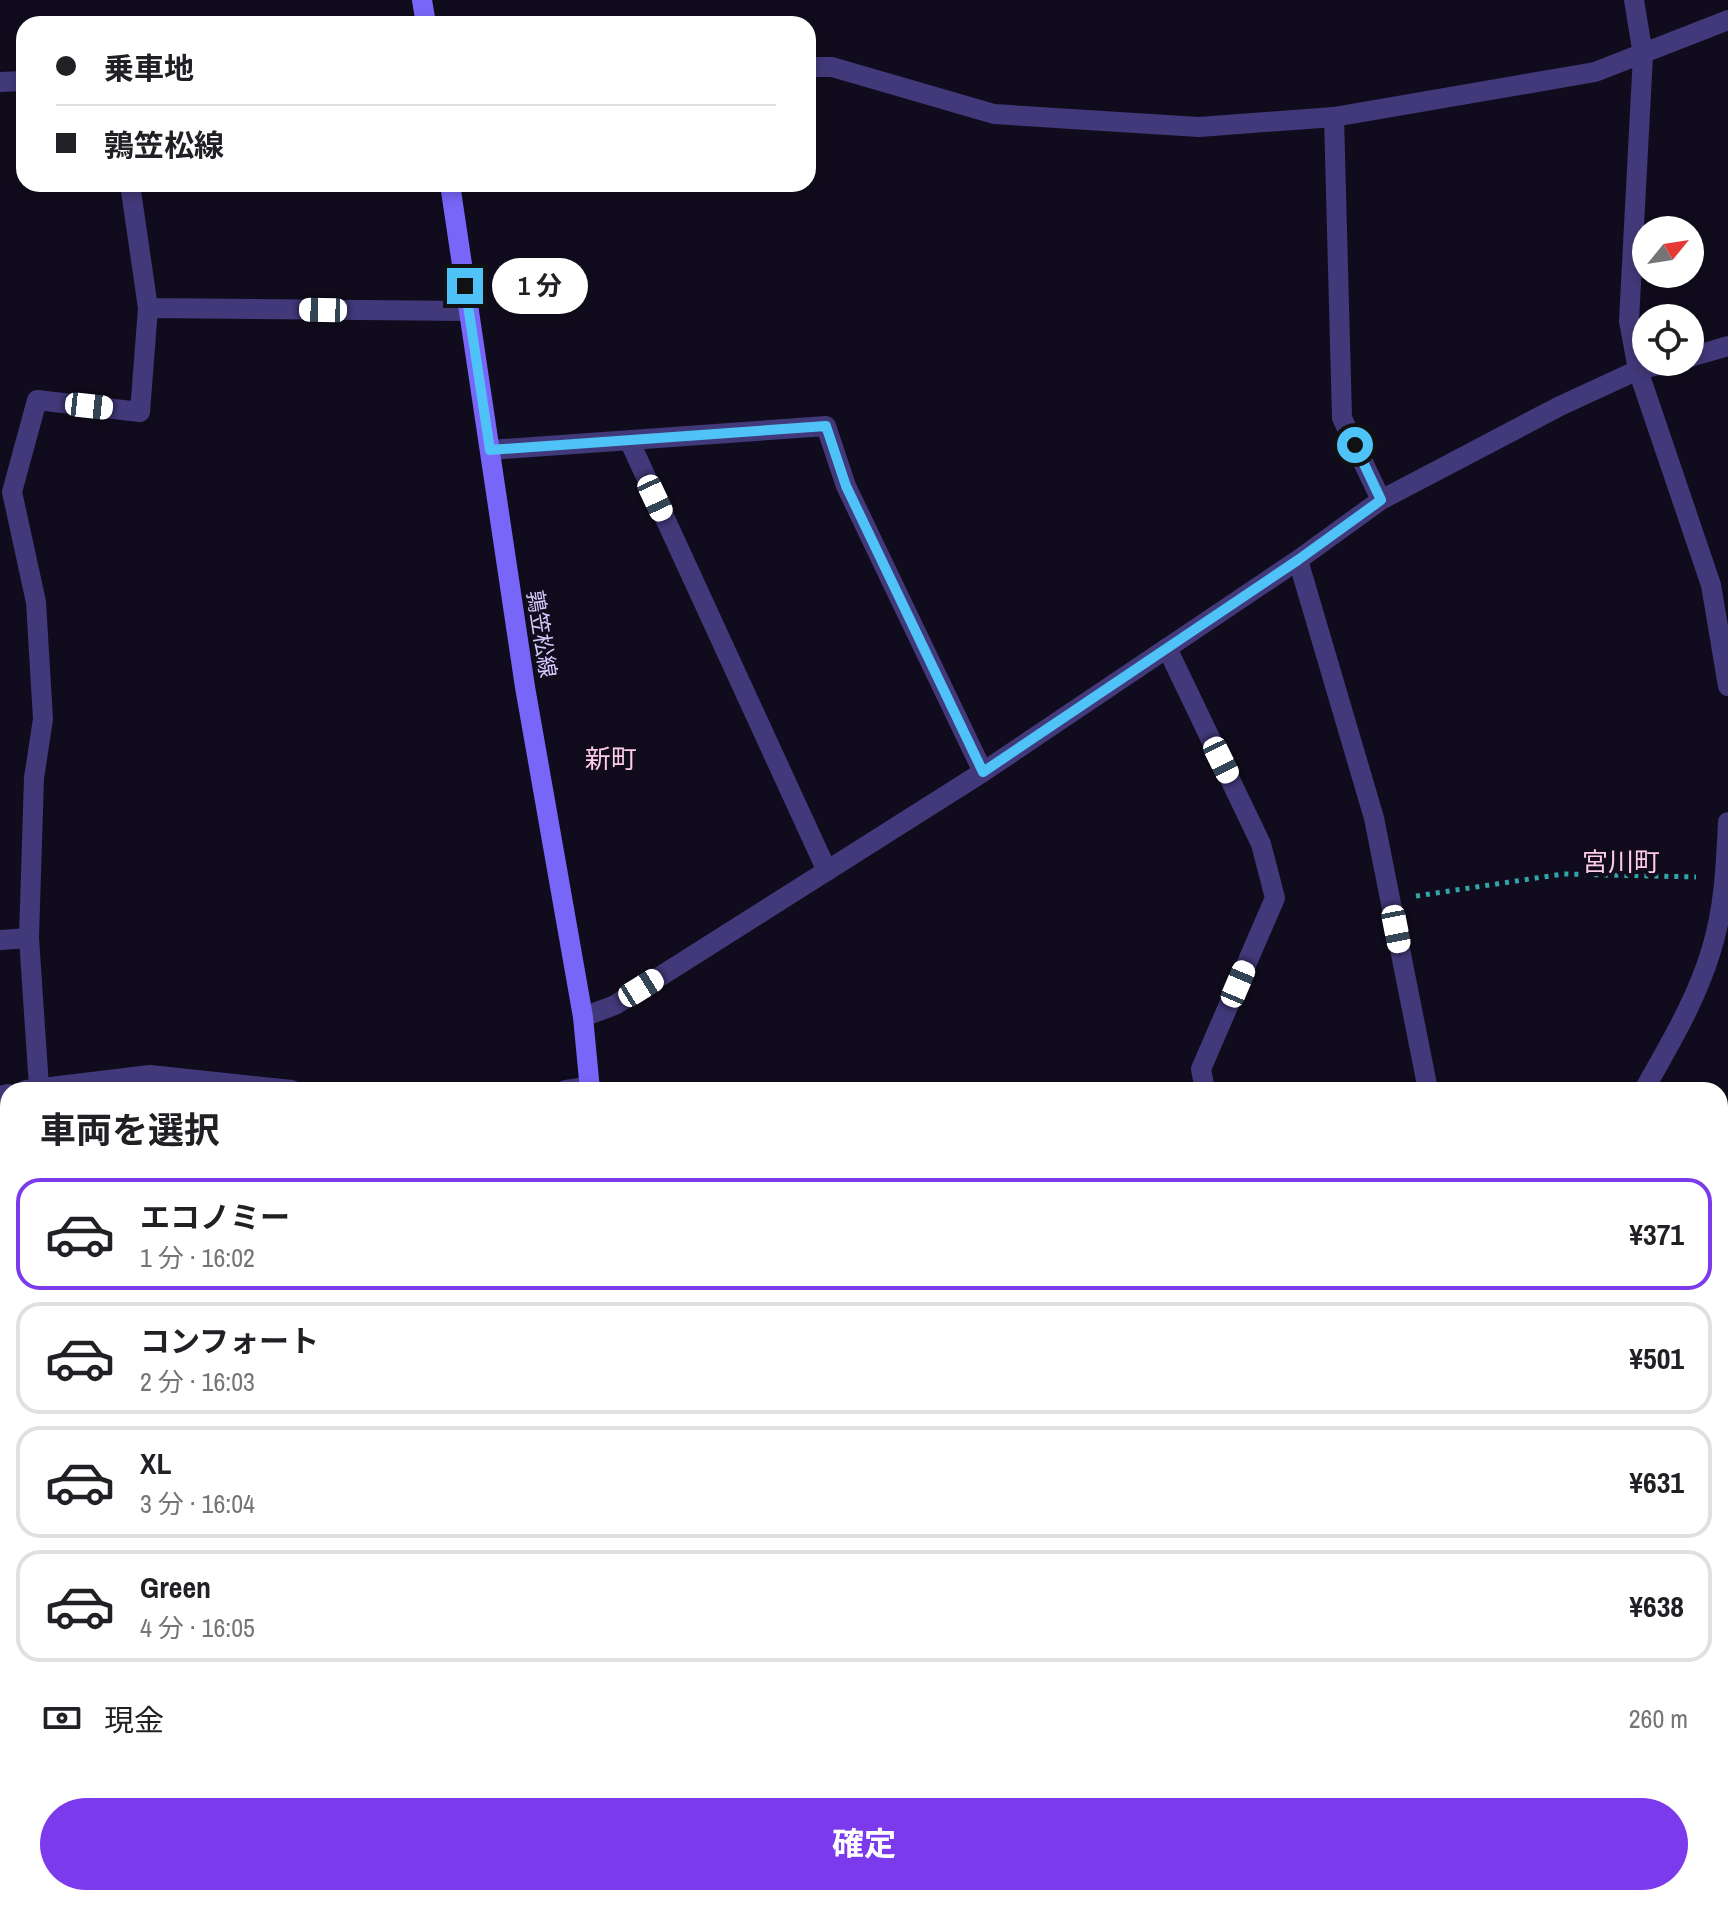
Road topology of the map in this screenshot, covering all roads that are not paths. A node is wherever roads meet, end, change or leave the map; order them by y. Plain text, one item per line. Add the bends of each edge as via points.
1 (1634, 0) edge
2 (1728, 20) edge
3 (1643, 55) junction
4 (816, 67) edge
5 (1334, 117) junction
6 (131, 192) edge
7 (451, 192) edge
8 (148, 308) junction
9 (469, 311) junction
10 (1632, 337) edge
11 (1728, 346) edge
12 (1704, 353) edge
13 (1632, 373) edge
14 (1640, 376) edge
15 (629, 440) junction
16 (490, 450) junction
17 (1381, 500) junction
18 (1298, 560) junction
19 (1167, 648) junction
20 (1728, 686) edge
21 (983, 772) junction
22 (1728, 822) edge
23 (827, 871) junction
24 (1727, 878) edge
25 (29, 938) junction
26 (0, 940) edge
27 (583, 1017) junction
28 (32, 1082) edge
29 (86, 1082) edge
30 (216, 1082) edge
31 (589, 1082) edge
32 (1203, 1082) edge
33 (1426, 1082) edge
34 (1648, 1082) edge

1 - 3 street
2 - 3 street
3 - 5 street via 1595,72
3 - 10 street
4 - 5 street via 832,67 994,114 1199,127
5 - 17 street via 1342,418
6 - 8 street
7 - 9 main road, 鶉笠松線
8 - 9 street
8 - 25 street via 140,412 37,400 12,492 36,602 43,719 34,778
9 - 16 main road, 鶉笠松線
11 - 12 street
13 - 17 street
14 - 20 street via 1711,585
15 - 16 street
15 - 21 street via 826,426 846,486
15 - 23 street
16 - 27 main road, 鶉笠松線
17 - 18 street
18 - 19 street
18 - 33 street via 1374,818
19 - 21 street
19 - 32 street via 1261,844 1275,898 1201,1069
21 - 23 street
22 - 24 street
23 - 27 street via 615,1005
24 - 34 street via 1712,950 1688,1010
25 - 26 street
25 - 28 street
27 - 31 main road, 鶉笠松線
29 - 30 street via 150,1075

